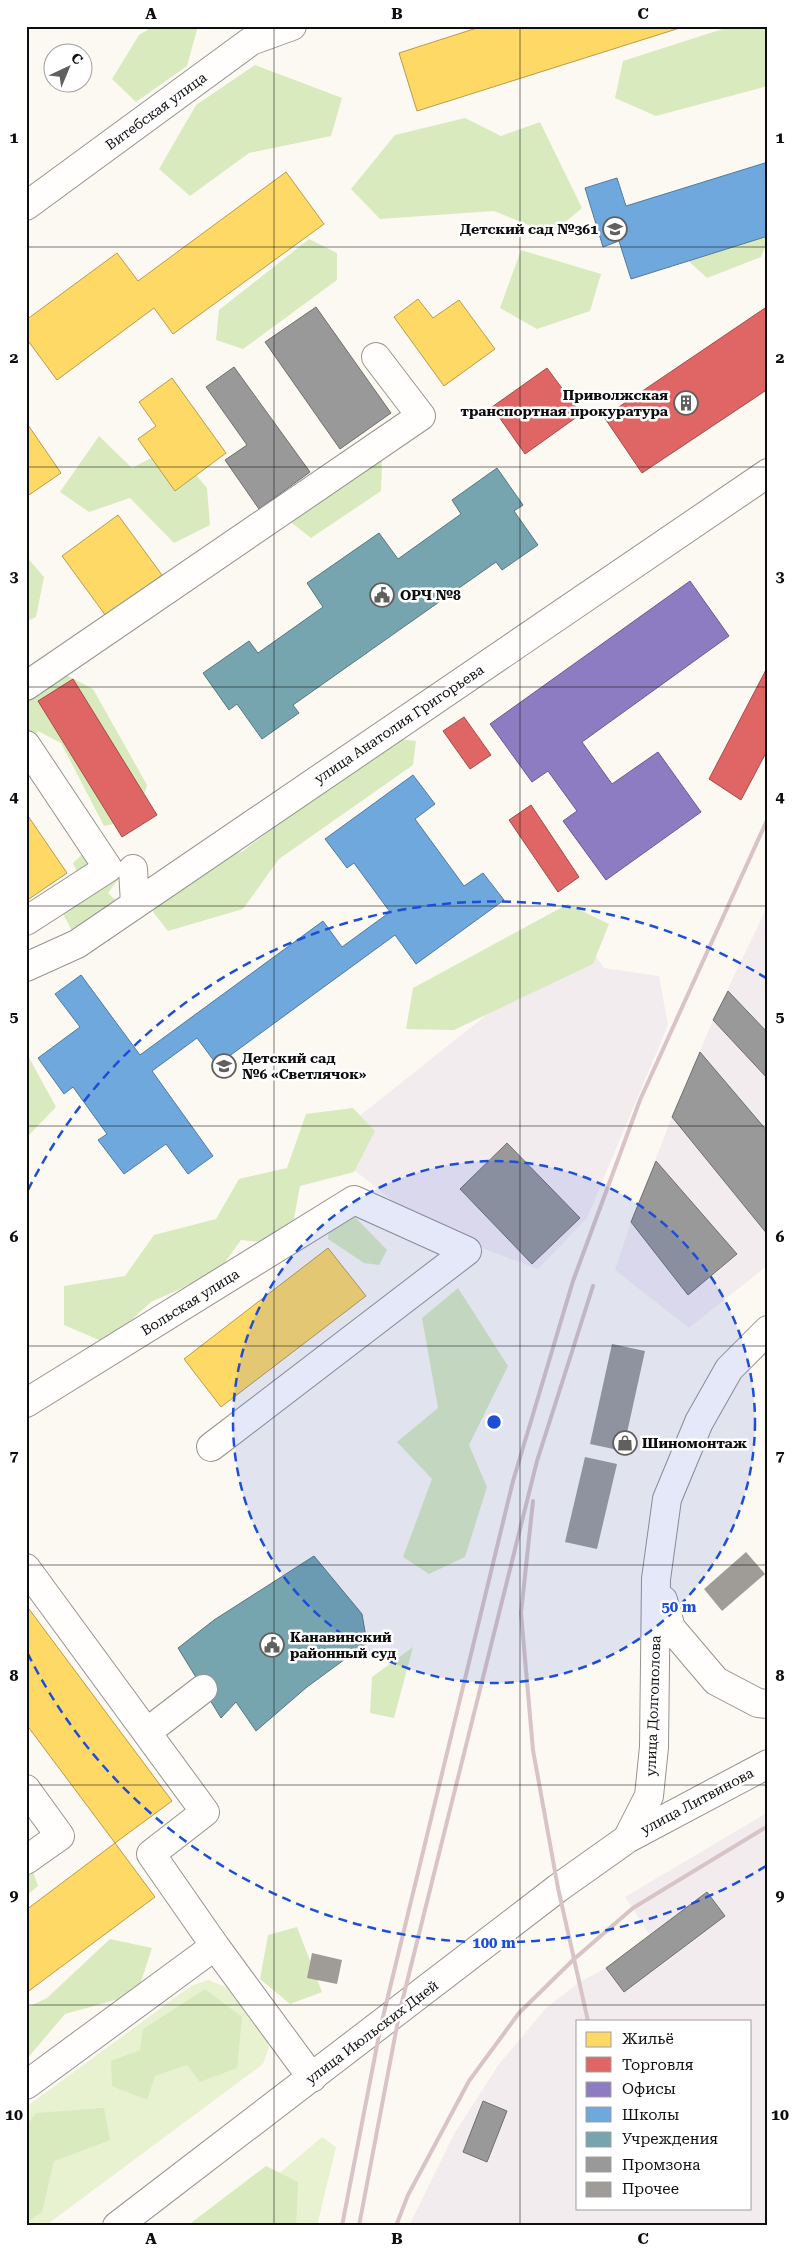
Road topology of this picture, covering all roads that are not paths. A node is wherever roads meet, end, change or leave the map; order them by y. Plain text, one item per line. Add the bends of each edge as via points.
1 (292, 26) edge
2 (26, 206) edge
3 (376, 357) dead end
4 (768, 473) edge
5 (26, 686) edge
6 (26, 745) edge
7 (134, 870) dead end
8 (135, 904) junction
9 (26, 921) edge
10 (26, 967) edge
11 (768, 1330) edge
12 (26, 1402) edge
13 (211, 1447) dead end
14 (26, 1568) edge
15 (656, 1579) junction
16 (203, 1689) dead end
17 (768, 1704) edge
18 (147, 1732) junction
19 (768, 1764) edge
20 (26, 1789) edge
21 (626, 1839) junction
22 (26, 1860) edge
23 (215, 1946) junction
24 (312, 2078) junction
25 (26, 2085) edge
26 (117, 2226) edge

1 - 2 street, Витебская улица via 252,41
3 - 5 street via 421,416
4 - 8 street, улица Анатолия Григорьева
6 - 9 street via 108,868
7 - 8 street
8 - 10 street, улица Анатолия Григорьева via 78,944
11 - 15 street, улица Долгополова via 729,1369 699,1422 667,1499
12 - 13 street, Вольская улица via 354,1200 467,1251
14 - 18 street
15 - 17 street via 671,1628 716,1681 758,1703
15 - 21 street, улица Долгополова via 654,1748 649,1796
16 - 18 street
18 - 23 street via 205,1812 151,1854
19 - 21 street, улица Литвинова
20 - 22 street via 60,1836
21 - 24 street, улица Июльских Дней
23 - 24 street
23 - 25 street
24 - 26 street, улица Июльских Дней

